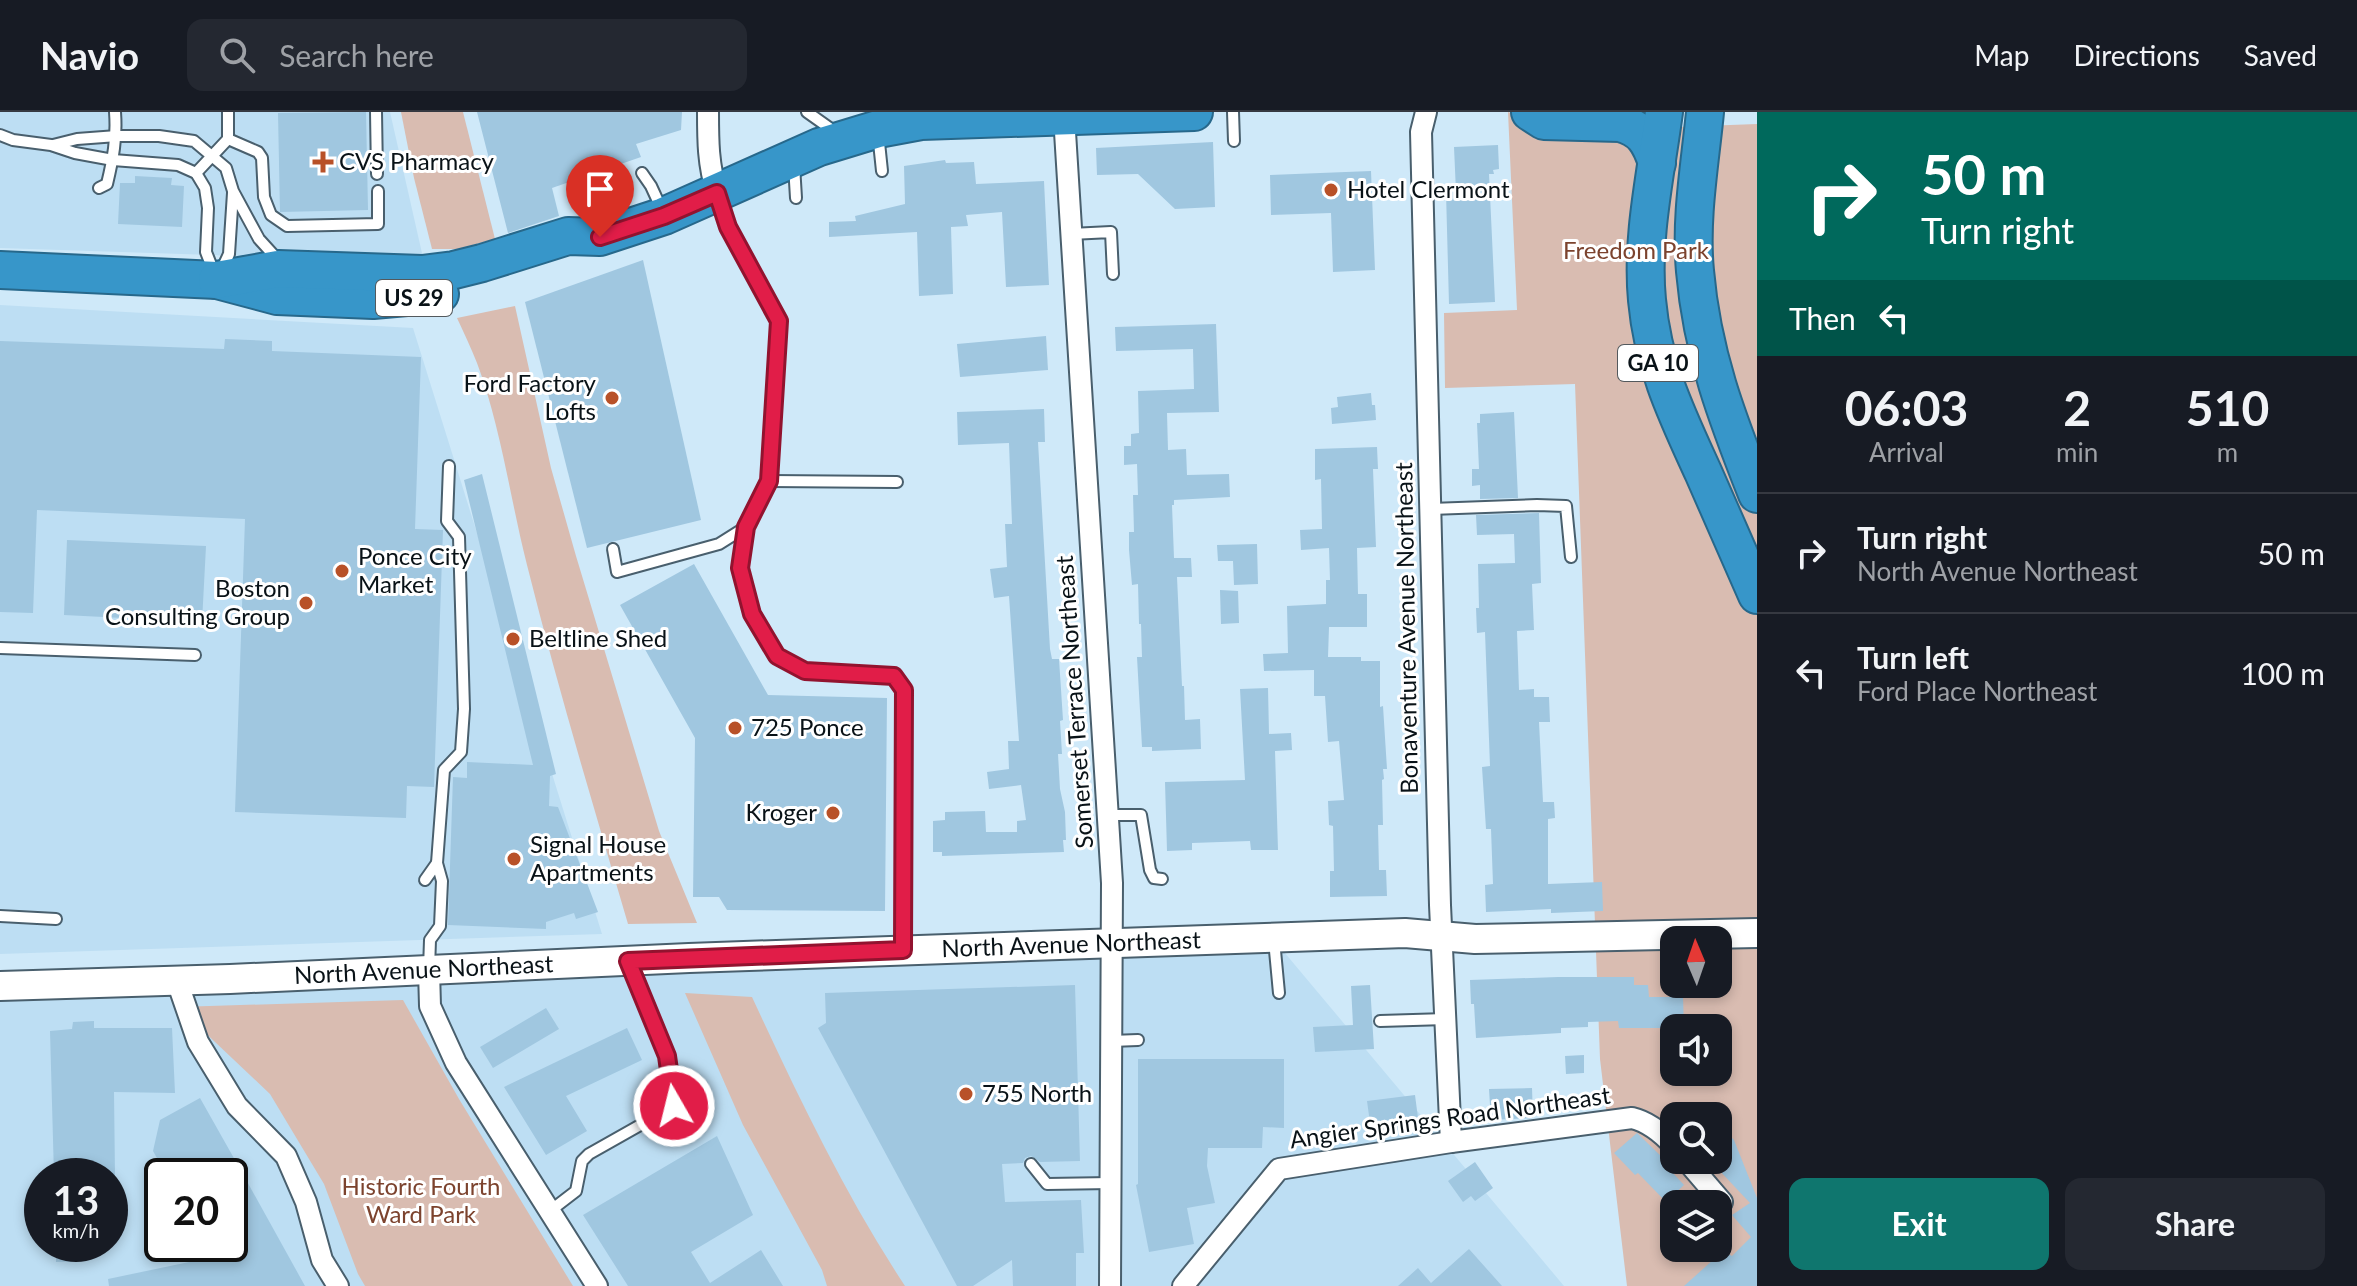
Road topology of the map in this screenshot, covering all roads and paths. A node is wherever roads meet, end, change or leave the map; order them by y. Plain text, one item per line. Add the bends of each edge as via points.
1 (115, 112) edge
2 (228, 112) edge
3 (376, 112) edge
4 (708, 112) edge
5 (807, 112) edge
6 (1187, 112) edge
7 (1194, 112) edge
8 (1233, 112) edge
9 (1426, 112) edge
10 (1530, 112) edge
11 (1664, 112) edge
12 (1705, 112) edge
13 (1112, 113) edge
14 (1044, 115) edge
15 (921, 116) edge
16 (969, 116) edge
17 (862, 134) junction
18 (0, 135) edge
19 (117, 136) junction
20 (228, 139) junction
21 (1234, 141) dead end
22 (51, 145) junction
23 (213, 155) junction
24 (793, 159) junction
25 (113, 160) junction
26 (1657, 163) junction
27 (882, 171) dead end
28 (196, 173) junction
29 (642, 173) dead end
30 (377, 174) dead end
31 (99, 188) dead end
32 (233, 191) junction
33 (378, 191) dead end
34 (717, 193) junction
35 (585, 194) dead end
36 (796, 198) dead end
37 (664, 216) junction
38 (1071, 234) junction
39 (600, 237) junction
40 (0, 270) edge
41 (293, 270) junction
42 (1113, 274) dead end
43 (217, 280) junction
44 (449, 466) dead end
45 (769, 481) junction
46 (897, 482) dead end
47 (1757, 494) edge
48 (1431, 509) junction
49 (746, 527) junction
50 (613, 549) dead end
51 (1571, 557) dead end
52 (1757, 595) edge
53 (0, 648) edge
54 (195, 655) dead end
55 (1108, 815) junction
56 (437, 863) junction
57 (1162, 879) dead end
58 (425, 880) dead end
59 (0, 916) edge
60 (56, 919) dead end
61 (1757, 933) edge
62 (1443, 937) junction
63 (1274, 938) junction
64 (1112, 943) junction
65 (903, 950) junction
66 (628, 961) junction
67 (429, 970) junction
68 (177, 981) junction
69 (0, 986) edge
70 (1279, 993) dead end
71 (1446, 1019) junction
72 (1380, 1021) dead end
73 (1138, 1040) dead end
74 (1111, 1041) junction
75 (1660, 1132) edge
76 (1451, 1142) junction
77 (1031, 1164) dead end
78 (1698, 1174) edge
79 (1111, 1183) junction
80 (1712, 1190) edge
81 (550, 1211) junction
82 (338, 1286) edge
83 (597, 1286) edge
84 (1110, 1286) edge
85 (1183, 1286) edge

1 - 19 lane
2 - 20 lane
3 - 30 lane
4 - 34 street via 708,153
5 - 17 lane
6 - 7 highway, US 29
6 - 13 highway, US 29
8 - 21 lane
9 - 48 street, Bonaventure Avenue Northeast via 1421,132
10 - 26 highway via 1544,121 1631,126 1651,144
11 - 26 highway, GA 10
12 - 47 highway, GA 10 via 1695,217 1698,298 1716,387
13 - 14 highway, US 29
14 - 16 highway, US 29
14 - 38 street, Somerset Terrace Northeast
15 - 16 highway, US 29
15 - 17 highway, US 29
17 - 24 highway, US 29
17 - 27 lane
18 - 22 lane
19 - 22 lane
19 - 23 lane via 194,141
19 - 25 lane
20 - 23 lane
20 - 33 lane via 258,152 271,215 287,226 378,224
22 - 25 lane
23 - 28 lane
23 - 32 lane via 226,168
24 - 34 highway, US 29
24 - 36 lane
25 - 28 lane via 178,165
25 - 31 lane via 107,184
26 - 52 highway, GA 10 via 1646,260 1653,345 1666,390
28 - 43 lane via 205,188 206,252
29 - 37 lane
32 - 41 lane via 259,239
32 - 43 lane via 229,254
34 - 37 highway, US 29
34 - 45 lane via 728,227 779,321
35 - 39 lane
37 - 39 highway, US 29
38 - 42 lane via 1111,232
38 - 55 street, Somerset Terrace Northeast
39 - 41 highway, US 29 via 568,236 482,263 422,274
39 - 43 highway, US 29 via 576,259 420,297 277,296
40 - 43 highway, US 29
41 - 43 highway, US 29
44 - 56 lane via 447,521 459,537 464,709 461,752 444,770
45 - 46 lane
45 - 49 lane
48 - 51 lane via 1566,506
48 - 62 street, Bonaventure Avenue Northeast
49 - 50 lane via 719,544 617,572
49 - 65 lane via 740,568 752,614 777,656 805,671 894,676 904,690
53 - 54 lane
55 - 57 lane via 1141,815 1150,870
55 - 64 street, Somerset Terrace Northeast
56 - 58 lane
56 - 67 lane via 442,881 440,926 430,940
59 - 60 lane
61 - 62 main road, North Avenue Northeast
62 - 63 main road, North Avenue Northeast via 1405,933
62 - 71 street, Bonaventure Avenue Northeast
63 - 64 main road, North Avenue Northeast
63 - 70 lane
64 - 65 main road, North Avenue Northeast
64 - 74 street, Somerset Terrace Northeast
65 - 66 main road, North Avenue Northeast
66 - 67 main road, North Avenue Northeast
66 - 81 lane via 667,1056 674,1106 589,1154 582,1161 576,1191
67 - 68 main road, North Avenue Northeast
67 - 81 street via 430,1006 456,1063
68 - 69 main road, North Avenue Northeast
68 - 82 street via 198,1042 237,1106 286,1156 322,1260
71 - 72 lane
71 - 76 street, Bonaventure Avenue Northeast
73 - 74 lane
74 - 79 street, Somerset Terrace Northeast
75 - 76 street, Angier Springs Road Northeast via 1632,1118
76 - 85 street, Angier Springs Road Northeast via 1279,1169
77 - 79 lane via 1047,1184
78 - 80 street
79 - 84 street, Somerset Terrace Northeast
81 - 83 street

